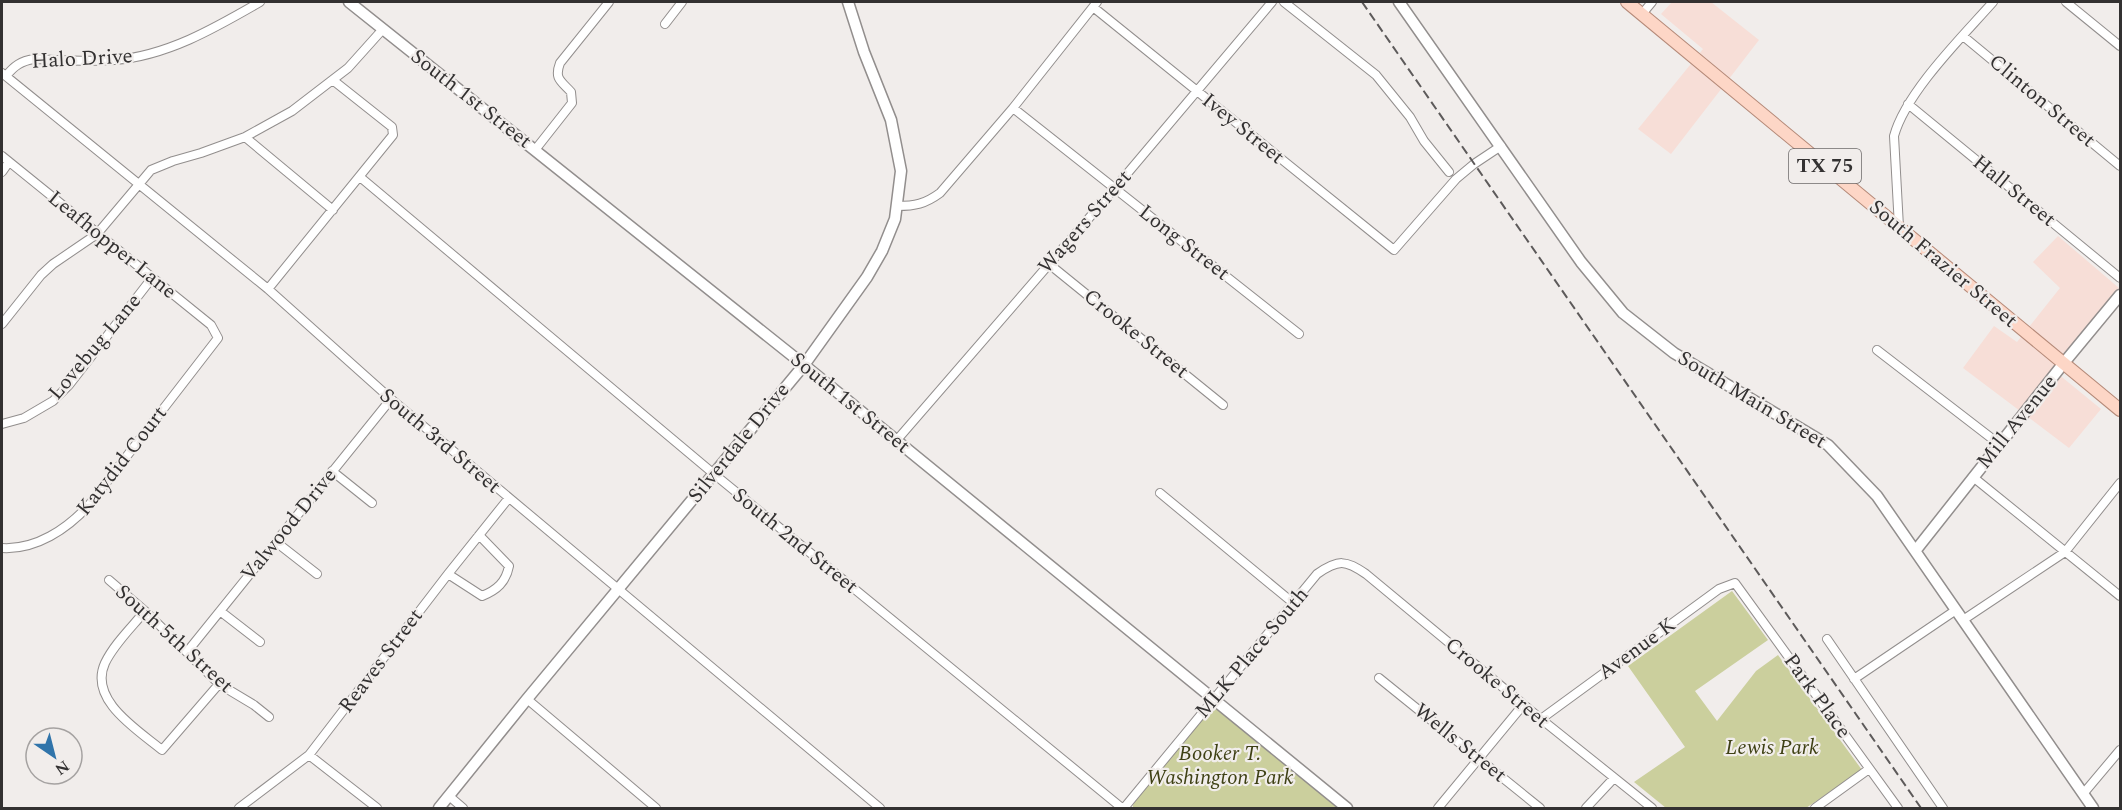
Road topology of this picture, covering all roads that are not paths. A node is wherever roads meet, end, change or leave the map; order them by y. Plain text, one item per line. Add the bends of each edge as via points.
1 (260, 2) edge
2 (349, 2) edge
3 (609, 2) edge
4 (682, 2) edge
5 (848, 2) edge
6 (1272, 2) edge
7 (1284, 2) edge
8 (1399, 2) edge
9 (1627, 2) edge
10 (1652, 2) edge
11 (1994, 2) edge
12 (2066, 2) edge
13 (1095, 4) edge
14 (1642, 14) junction
15 (665, 24) dead end
16 (383, 29) junction
17 (1963, 36) junction
18 (2121, 46) edge
19 (4, 74) edge
20 (334, 81) junction
21 (1196, 90) junction
22 (1908, 104) junction
23 (1013, 108) junction
24 (244, 137) junction
25 (1501, 146) junction
26 (535, 150) junction
27 (2, 156) edge
28 (9, 162) junction
29 (2121, 166) edge
30 (2, 172) edge
31 (1449, 172) dead end
32 (360, 177) junction
33 (141, 185) junction
34 (1115, 188) junction
35 (897, 206) junction
36 (333, 210) junction
37 (1899, 227) junction
38 (98, 234) junction
39 (1049, 264) junction
40 (152, 278) junction
41 (2121, 278) edge
42 (268, 289) junction
43 (2121, 296) edge
44 (2, 324) edge
45 (1299, 334) dead end
46 (218, 338) joint
47 (1877, 350) dead end
48 (2063, 364) junction
49 (804, 365) junction
50 (391, 399) junction
51 (1223, 405) dead end
52 (2121, 410) edge
53 (2, 424) edge
54 (896, 441) junction
55 (1999, 444) junction
56 (332, 471) junction
57 (714, 474) junction
58 (1973, 477) junction
59 (2121, 483) edge
60 (1160, 493) dead end
61 (508, 499) junction
62 (372, 502) dead end
63 (479, 535) junction
64 (276, 542) junction
65 (2, 548) edge
66 (1916, 550) junction
67 (2065, 552) junction
68 (1341, 562) joint
69 (317, 574) dead end
70 (448, 574) junction
71 (109, 580) dead end
72 (1736, 583) joint
73 (617, 590) junction
74 (2121, 597) edge
75 (1292, 602) junction
76 (145, 610) junction
77 (1956, 610) junction
78 (220, 611) junction
79 (1964, 620) junction
80 (1827, 639) dead end
81 (260, 642) dead end
82 (187, 652) junction
83 (1379, 678) dead end
84 (1854, 679) junction
85 (219, 684) junction
86 (527, 699) junction
87 (1213, 699) junction
88 (1523, 705) junction
89 (269, 717) dead end
90 (1541, 719) junction
91 (2121, 750) edge
92 (309, 755) junction
93 (1480, 758) junction
94 (1869, 769) junction
95 (1614, 778) junction
96 (2083, 794) junction
97 (449, 796) junction
98 (239, 808) edge
99 (377, 808) edge
100 (439, 808) edge
101 (463, 808) edge
102 (656, 808) edge
103 (880, 808) edge
104 (1123, 808) edge
105 (1347, 808) edge
106 (1438, 808) edge
107 (1540, 808) edge
108 (1586, 808) edge
109 (1652, 808) edge
110 (1815, 808) edge
111 (1898, 808) edge
112 (1943, 808) edge
113 (2093, 808) edge

1 - 19 street, Halo Drive via 174,47 115,60 25,60
2 - 16 street, South 1st Street
3 - 26 street via 560,63 558,80 571,92 572,103
4 - 15 street
5 - 35 street, Silverdale Drive via 893,129 901,171
6 - 21 street, Wagers Street
7 - 31 street via 1376,75
8 - 25 street, South Main Street
9 - 14 main road, South Frazier Street / TX 75
10 - 14 street
11 - 17 street
12 - 18 street
13 - 21 street, Ivey Street
13 - 23 street
14 - 37 main road, South Frazier Street / TX 75
16 - 20 street
16 - 26 street, South 1st Street
17 - 22 street
17 - 29 street, Clinton Street
19 - 33 street, South 3rd Street
20 - 24 street via 292,111
20 - 32 street via 394,131
21 - 25 street, Ivey Street via 1394,250 1456,180
21 - 34 street, Wagers Street
22 - 37 street via 1894,136
22 - 41 street, Hall Street
23 - 34 street, Long Street
23 - 35 street via 940,193 915,206
24 - 33 street via 158,166
24 - 36 street
25 - 66 street, South Main Street via 1581,262 1623,313 1674,353 1828,445 1877,496
26 - 49 street, South 1st Street
27 - 28 street, Leafhopper Lane
28 - 30 street
28 - 38 street, Leafhopper Lane
32 - 36 street
32 - 57 street, South 2nd Street
33 - 38 street
33 - 42 street, South 3rd Street
34 - 39 street, Wagers Street
34 - 45 street, Long Street
35 - 49 street, Silverdale Drive via 882,251 867,277
36 - 42 street
37 - 48 main road, South Frazier Street / TX 75
38 - 40 street, Leafhopper Lane
38 - 44 street via 41,275
39 - 51 street, Crooke Street
39 - 54 street, Wagers Street
40 - 46 street, Leafhopper Lane via 215,328
40 - 53 street, Lovebug Lane via 53,401 24,418
42 - 50 street, South 3rd Street
43 - 48 street, Mill Avenue
46 - 65 street, Katydid Court via 74,521 37,542
47 - 55 street
48 - 52 main road, South Frazier Street / TX 75
48 - 55 street, Mill Avenue
49 - 54 street, South 1st Street
49 - 57 street, Silverdale Drive
50 - 56 street, Valwood Drive
50 - 61 street, South 3rd Street
54 - 87 street, South 1st Street
55 - 58 street, Mill Avenue
56 - 62 street
56 - 64 street, Valwood Drive
57 - 73 street, Silverdale Drive
57 - 104 street, South 2nd Street
58 - 66 street, Mill Avenue
58 - 67 street
59 - 67 street
60 - 75 street
61 - 63 street, Reaves Street
61 - 73 street, South 3rd Street
63 - 70 street, Reaves Street
63 - 70 street via 509,566 501,585 482,596
64 - 69 street
64 - 78 street, Valwood Drive
66 - 77 street, South Main Street
67 - 74 street
67 - 79 street
68 - 75 street, MLK Place South via 1317,574
68 - 88 street, Crooke Street via 1366,574
70 - 92 street, Reaves Street
71 - 76 street, South 5th Street
72 - 90 street, Avenue K via 1719,589
72 - 94 street, Park Place
73 - 86 street, Silverdale Drive
73 - 103 street, South 3rd Street
75 - 87 street, MLK Place South
76 - 82 street, South 5th Street
76 - 85 street via 104,665 103,686 111,707 162,750
77 - 79 street, South Main Street
77 - 84 street
78 - 81 street
78 - 82 street, Valwood Drive
79 - 96 street, South Main Street
80 - 84 street
82 - 85 street, South 5th Street
83 - 93 street, Wells Street
84 - 112 street
85 - 89 street, South 5th Street
86 - 97 street, Silverdale Drive
86 - 102 street
87 - 104 street, MLK Place South
87 - 105 street, South 1st Street
88 - 90 street, Crooke Street
88 - 93 street
90 - 95 street, Crooke Street
91 - 96 street
92 - 98 street, Reaves Street
92 - 99 street
93 - 106 street
93 - 107 street, Wells Street
94 - 110 street
94 - 111 street, Park Place
95 - 108 street
95 - 109 street, Crooke Street
96 - 113 street, South Main Street
97 - 100 street, Silverdale Drive
97 - 101 street

